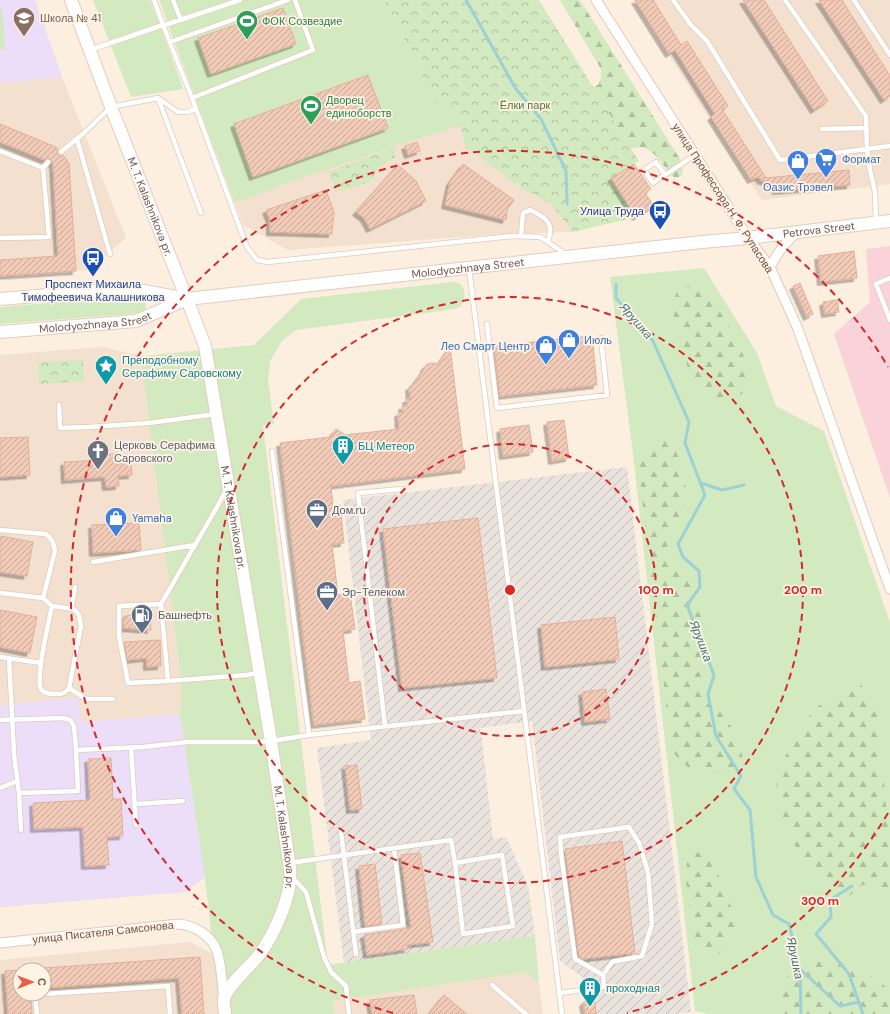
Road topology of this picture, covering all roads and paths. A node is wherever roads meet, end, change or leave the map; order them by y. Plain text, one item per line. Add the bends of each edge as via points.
1 (71, 0) edge
2 (154, 0) edge
3 (173, 0) edge
4 (240, 0) edge
5 (288, 0) edge
6 (295, 0) edge
7 (596, 0) edge
8 (673, 0) edge
9 (785, 0) edge
10 (854, 0) edge
11 (181, 20) junction
12 (163, 25) junction
13 (170, 42) junction
14 (90, 51) junction
15 (890, 55) edge
16 (158, 98) junction
17 (192, 98) junction
18 (111, 107) junction
19 (196, 109) junction
20 (867, 128) junction
21 (822, 129) dead end
22 (77, 139) junction
23 (890, 146) edge
24 (867, 149) junction
25 (0, 151) edge
26 (61, 152) dead end
27 (695, 155) junction
28 (48, 162) dead end
29 (43, 168) junction
30 (665, 175) junction
31 (201, 212) dead end
32 (890, 222) edge
33 (876, 223) junction
34 (797, 232) junction
35 (521, 236) junction
36 (0, 238) edge
37 (748, 238) junction
38 (548, 242) junction
39 (110, 254) dead end
40 (568, 257) junction
41 (770, 267) junction
42 (469, 268) junction
43 (890, 278) edge
44 (188, 298) junction
45 (0, 299) edge
46 (890, 320) edge
47 (487, 324) dead end
48 (0, 332) edge
49 (602, 338) dead end
50 (59, 405) dead end
51 (216, 414) junction
52 (272, 451) dead end
53 (228, 487) junction
54 (402, 489) dead end
55 (0, 530) edge
56 (195, 545) junction
57 (93, 562) dead end
58 (75, 587) dead end
59 (890, 589) edge
60 (0, 593) edge
61 (43, 598) junction
62 (161, 604) junction
63 (52, 606) junction
64 (70, 609) junction
65 (0, 657) edge
66 (9, 658) junction
67 (41, 663) junction
68 (259, 673) junction
69 (168, 681) junction
70 (69, 688) junction
71 (112, 699) dead end
72 (524, 711) junction
73 (12, 718) junction
74 (0, 720) edge
75 (385, 726) junction
76 (309, 735) junction
77 (271, 741) junction
78 (131, 747) junction
79 (76, 750) junction
80 (18, 781) junction
81 (0, 788) edge
82 (19, 793) junction
83 (183, 801) dead end
84 (135, 804) junction
85 (136, 825) dead end
86 (21, 830) dead end
87 (341, 832) dead end
88 (394, 848) junction
89 (344, 855) junction
90 (455, 863) junction
91 (290, 869) junction
92 (353, 932) junction
93 (0, 942) edge
94 (356, 954) dead end
95 (603, 975) junction
96 (492, 985) dead end
97 (52, 993) edge
98 (560, 993) junction
99 (224, 1001) junction
100 (35, 1002) edge
101 (36, 1014) edge
102 (170, 1014) edge
103 (225, 1014) edge
104 (349, 1014) edge
105 (526, 1014) edge
106 (562, 1014) edge

1 - 14 main road, M. T. Kalashnikova pr.
2 - 12 lane
3 - 11 lane
4 - 11 lane
5 - 13 lane
6 - 17 lane via 313,50
7 - 27 street, улица Профессора Н. Ф. Рупасова
8 - 24 lane via 707,40 780,160
9 - 20 lane via 866,116
10 - 15 lane
11 - 12 lane
12 - 13 lane
12 - 14 lane
13 - 17 lane
14 - 18 main road, M. T. Kalashnikova pr.
16 - 18 lane
16 - 19 lane via 178,112
16 - 31 lane
17 - 19 lane
18 - 22 lane
18 - 44 main road, M. T. Kalashnikova pr.
19 - 35 lane via 247,247 258,260 268,262
20 - 21 lane
20 - 24 lane
22 - 26 lane
22 - 39 lane
23 - 24 lane
24 - 33 lane via 875,192
25 - 29 lane
27 - 30 lane
27 - 37 street, улица Профессора Н. Ф. Рупасова
28 - 29 lane
29 - 36 lane via 49,237
30 - 30 lane via 652,183 644,170 656,162
32 - 33 main road, Petrova Street
33 - 34 main road, Petrova Street
34 - 37 main road, Petrova Street
34 - 41 street via 784,244
35 - 38 lane via 540,237
35 - 38 lane via 522,213 530,210 548,223 551,230
37 - 40 main road, Molodyozhnaya Street
37 - 41 street, улица Профессора Н. Ф. Рупасова
38 - 40 lane
40 - 42 main road, Molodyozhnaya Street
41 - 59 street, улица Профессора Н. Ф. Рупасова via 798,329
42 - 44 main road, Molodyozhnaya Street
42 - 72 lane
43 - 46 lane via 876,284
44 - 45 main road, Molodyozhnaya Street via 133,289
44 - 48 main road, Molodyozhnaya Street via 136,321
44 - 51 main road, M. T. Kalashnikova pr. via 205,346
47 - 49 lane via 497,408 607,395
50 - 51 lane via 60,428 149,423
51 - 53 main road, M. T. Kalashnikova pr.
52 - 76 lane
53 - 56 lane
53 - 68 main road, M. T. Kalashnikova pr.
54 - 75 lane via 358,493
55 - 61 lane via 46,534 51,539 55,551
56 - 57 lane
56 - 62 lane
58 - 64 lane
60 - 61 lane
61 - 63 lane
62 - 69 lane
62 - 69 lane via 119,606 119,636 128,683
63 - 64 lane
63 - 67 lane
64 - 70 lane via 74,609 79,615 81,626
65 - 66 lane
66 - 67 lane
66 - 73 lane
67 - 70 lane via 39,680 43,692 61,694
68 - 69 lane
68 - 77 main road, M. T. Kalashnikova pr.
70 - 71 lane via 86,699
72 - 75 lane
72 - 98 lane
73 - 74 lane
73 - 79 lane via 70,720 74,726
73 - 80 lane
75 - 76 lane
76 - 77 lane
77 - 78 lane via 188,742
77 - 91 main road, M. T. Kalashnikova pr.
78 - 79 lane
78 - 84 lane
79 - 82 lane via 78,791
80 - 81 lane
80 - 82 lane
82 - 86 lane
83 - 84 lane
84 - 85 lane
87 - 89 lane
88 - 89 lane
88 - 90 lane via 451,840
88 - 92 lane via 402,925
89 - 91 lane
89 - 92 lane
90 - 90 lane via 502,855 514,926 464,934
91 - 99 main road, M. T. Kalashnikova pr. via 288,894 271,935 259,956 230,988
91 - 104 lane via 306,892 324,957 331,972 346,986
92 - 94 lane
93 - 99 street, улица Писателя Самсонова via 178,924 188,926 203,933 216,949
95 - 95 lane via 612,962 642,956 652,924 648,872 639,843 629,827 560,837 575,959
95 - 98 lane via 604,987
96 - 105 lane
97 - 102 lane via 168,986
98 - 106 lane
99 - 103 main road
100 - 101 lane

